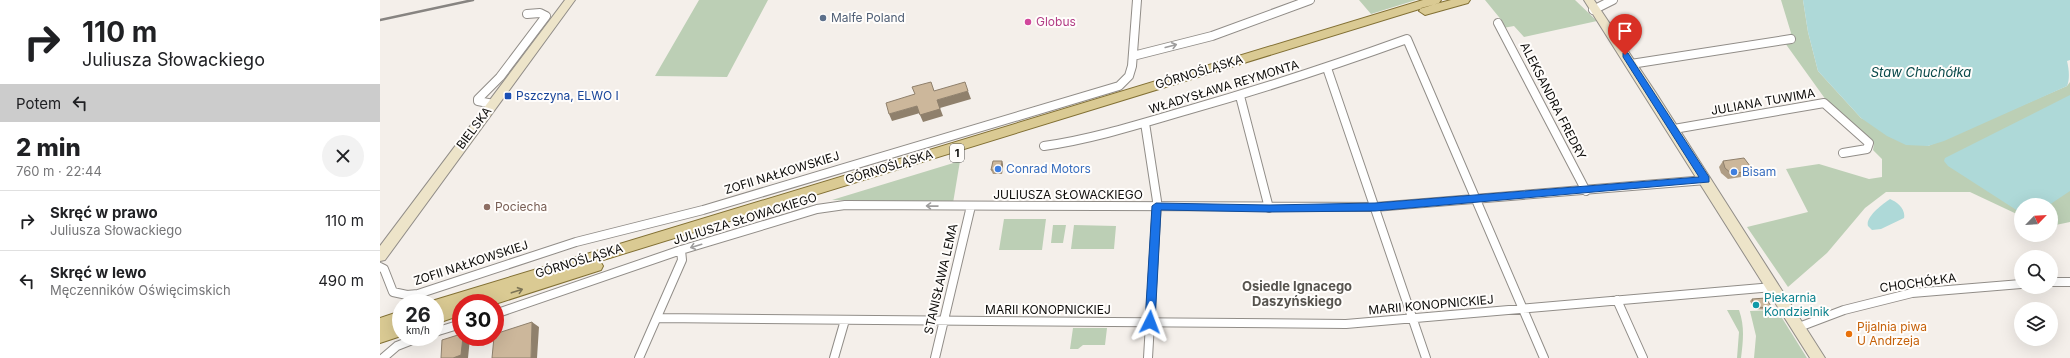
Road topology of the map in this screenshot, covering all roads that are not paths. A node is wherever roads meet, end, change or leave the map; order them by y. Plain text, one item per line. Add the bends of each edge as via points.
1 (570, 0) edge
2 (1137, 0) edge
3 (1310, 0) edge
4 (1435, 0) edge
5 (1464, 0) edge
6 (1579, 0) edge
7 (1614, 0) edge
8 (1591, 5) edge
9 (527, 14) dead end
10 (1498, 23) dead end
11 (1791, 38) dead end
12 (1133, 56) junction
13 (1631, 64) junction
14 (1327, 68) junction
15 (1240, 96) junction
16 (493, 104) junction
17 (1145, 123) junction
18 (1674, 129) junction
19 (1044, 146) dead end
20 (1843, 153) dead end
21 (1706, 180) junction
22 (1586, 191) junction
23 (779, 194) junction
24 (1477, 199) junction
25 (971, 206) junction
26 (1156, 206) junction
27 (1375, 207) junction
28 (1269, 208) junction
29 (681, 250) junction
30 (380, 256) edge
31 (380, 266) edge
32 (2058, 282) edge
33 (2070, 282) edge
34 (2014, 285) edge
35 (1773, 287) junction
36 (504, 295) edge
37 (1617, 300) junction
38 (444, 303) edge
39 (1523, 309) junction
40 (504, 311) edge
41 (380, 316) edge
42 (392, 316) edge
43 (657, 318) junction
44 (1413, 318) junction
45 (392, 320) edge
46 (845, 320) junction
47 (943, 321) junction
48 (1150, 322) junction
49 (380, 325) edge
50 (1799, 327) junction
51 (392, 332) edge
52 (380, 336) edge
53 (397, 346) edge
54 (383, 358) edge
55 (639, 358) edge
56 (834, 358) edge
57 (935, 358) edge
58 (1148, 358) edge
59 (1426, 358) edge
60 (1544, 358) edge
61 (1643, 358) edge
62 (1818, 358) edge

1 - 16 main road, BIELSKA
2 - 12 street, ZOFII NAŁKOWSKIEJ
12 -> 3 street via 1212,36
4 - 23 main road, GÓRNOŚLĄSKA / 1
36 -> 5 main road, GÓRNOŚLĄSKA / 1 via 752,216 1335,37
6 - 8 main road
7 - 8 street
8 - 13 main road
9 - 16 street via 540,13 546,16 500,77 478,99 481,103
10 - 22 street, ALEKSANDRA FREDRY
11 - 13 street
12 - 23 street, ZOFII NAŁKOWSKIEJ via 1129,76 1119,86
13 - 18 main road
14 - 15 street, WŁADYSŁAWA REYMONTA
14 - 24 street, WŁADYSŁAWA REYMONTA via 1407,39
14 - 27 street
15 - 17 street, WŁADYSŁAWA REYMONTA
15 - 28 street
16 - 30 main road, BIELSKA
17 - 19 street, WŁADYSŁAWA REYMONTA via 1073,142
17 - 26 street
18 - 20 street, JULIANA TUWIMA via 1824,103 1867,140 1867,149
18 - 21 main road
21 - 22 street, JULIUSZA SŁOWACKIEGO
21 - 35 main road
22 - 24 street, JULIUSZA SŁOWACKIEGO
23 - 31 street, ZOFII NAŁKOWSKIEJ via 576,242 418,294 393,292 384,269
23 - 38 main road, GÓRNOŚLĄSKA / 1
24 - 27 street, JULIUSZA SŁOWACKIEGO
24 - 39 street
25 - 26 street, JULIUSZA SŁOWACKIEGO
25 -> 29 street, JULIUSZA SŁOWACKIEGO via 846,204 817,209
25 - 47 street, STANISŁAWA LEMA
26 - 28 street, JULIUSZA SŁOWACKIEGO
26 - 48 street
27 - 28 street, JULIUSZA SŁOWACKIEGO
27 - 44 street
29 - 40 street, JULIUSZA SŁOWACKIEGO
29 - 43 street via 682,260
32 - 33 street
34 - 50 street, CHOCHÓŁKA via 1912,293 1844,310
35 - 37 street, MARII KONOPNICKIEJ
35 - 50 main road
37 - 39 street, MARII KONOPNICKIEJ
37 - 61 street
39 - 44 street, MARII KONOPNICKIEJ
39 - 60 street
41 - 42 main road
43 - 46 street, MARII KONOPNICKIEJ
43 - 55 street
44 - 48 street, MARII KONOPNICKIEJ via 1346,324 1291,325
44 - 59 street
45 - 49 main road
46 - 47 street, MARII KONOPNICKIEJ
46 - 56 street
47 - 48 street, MARII KONOPNICKIEJ
47 - 57 street, STANISŁAWA LEMA
48 - 58 street
50 - 62 main road
51 - 52 main road
53 - 54 street

